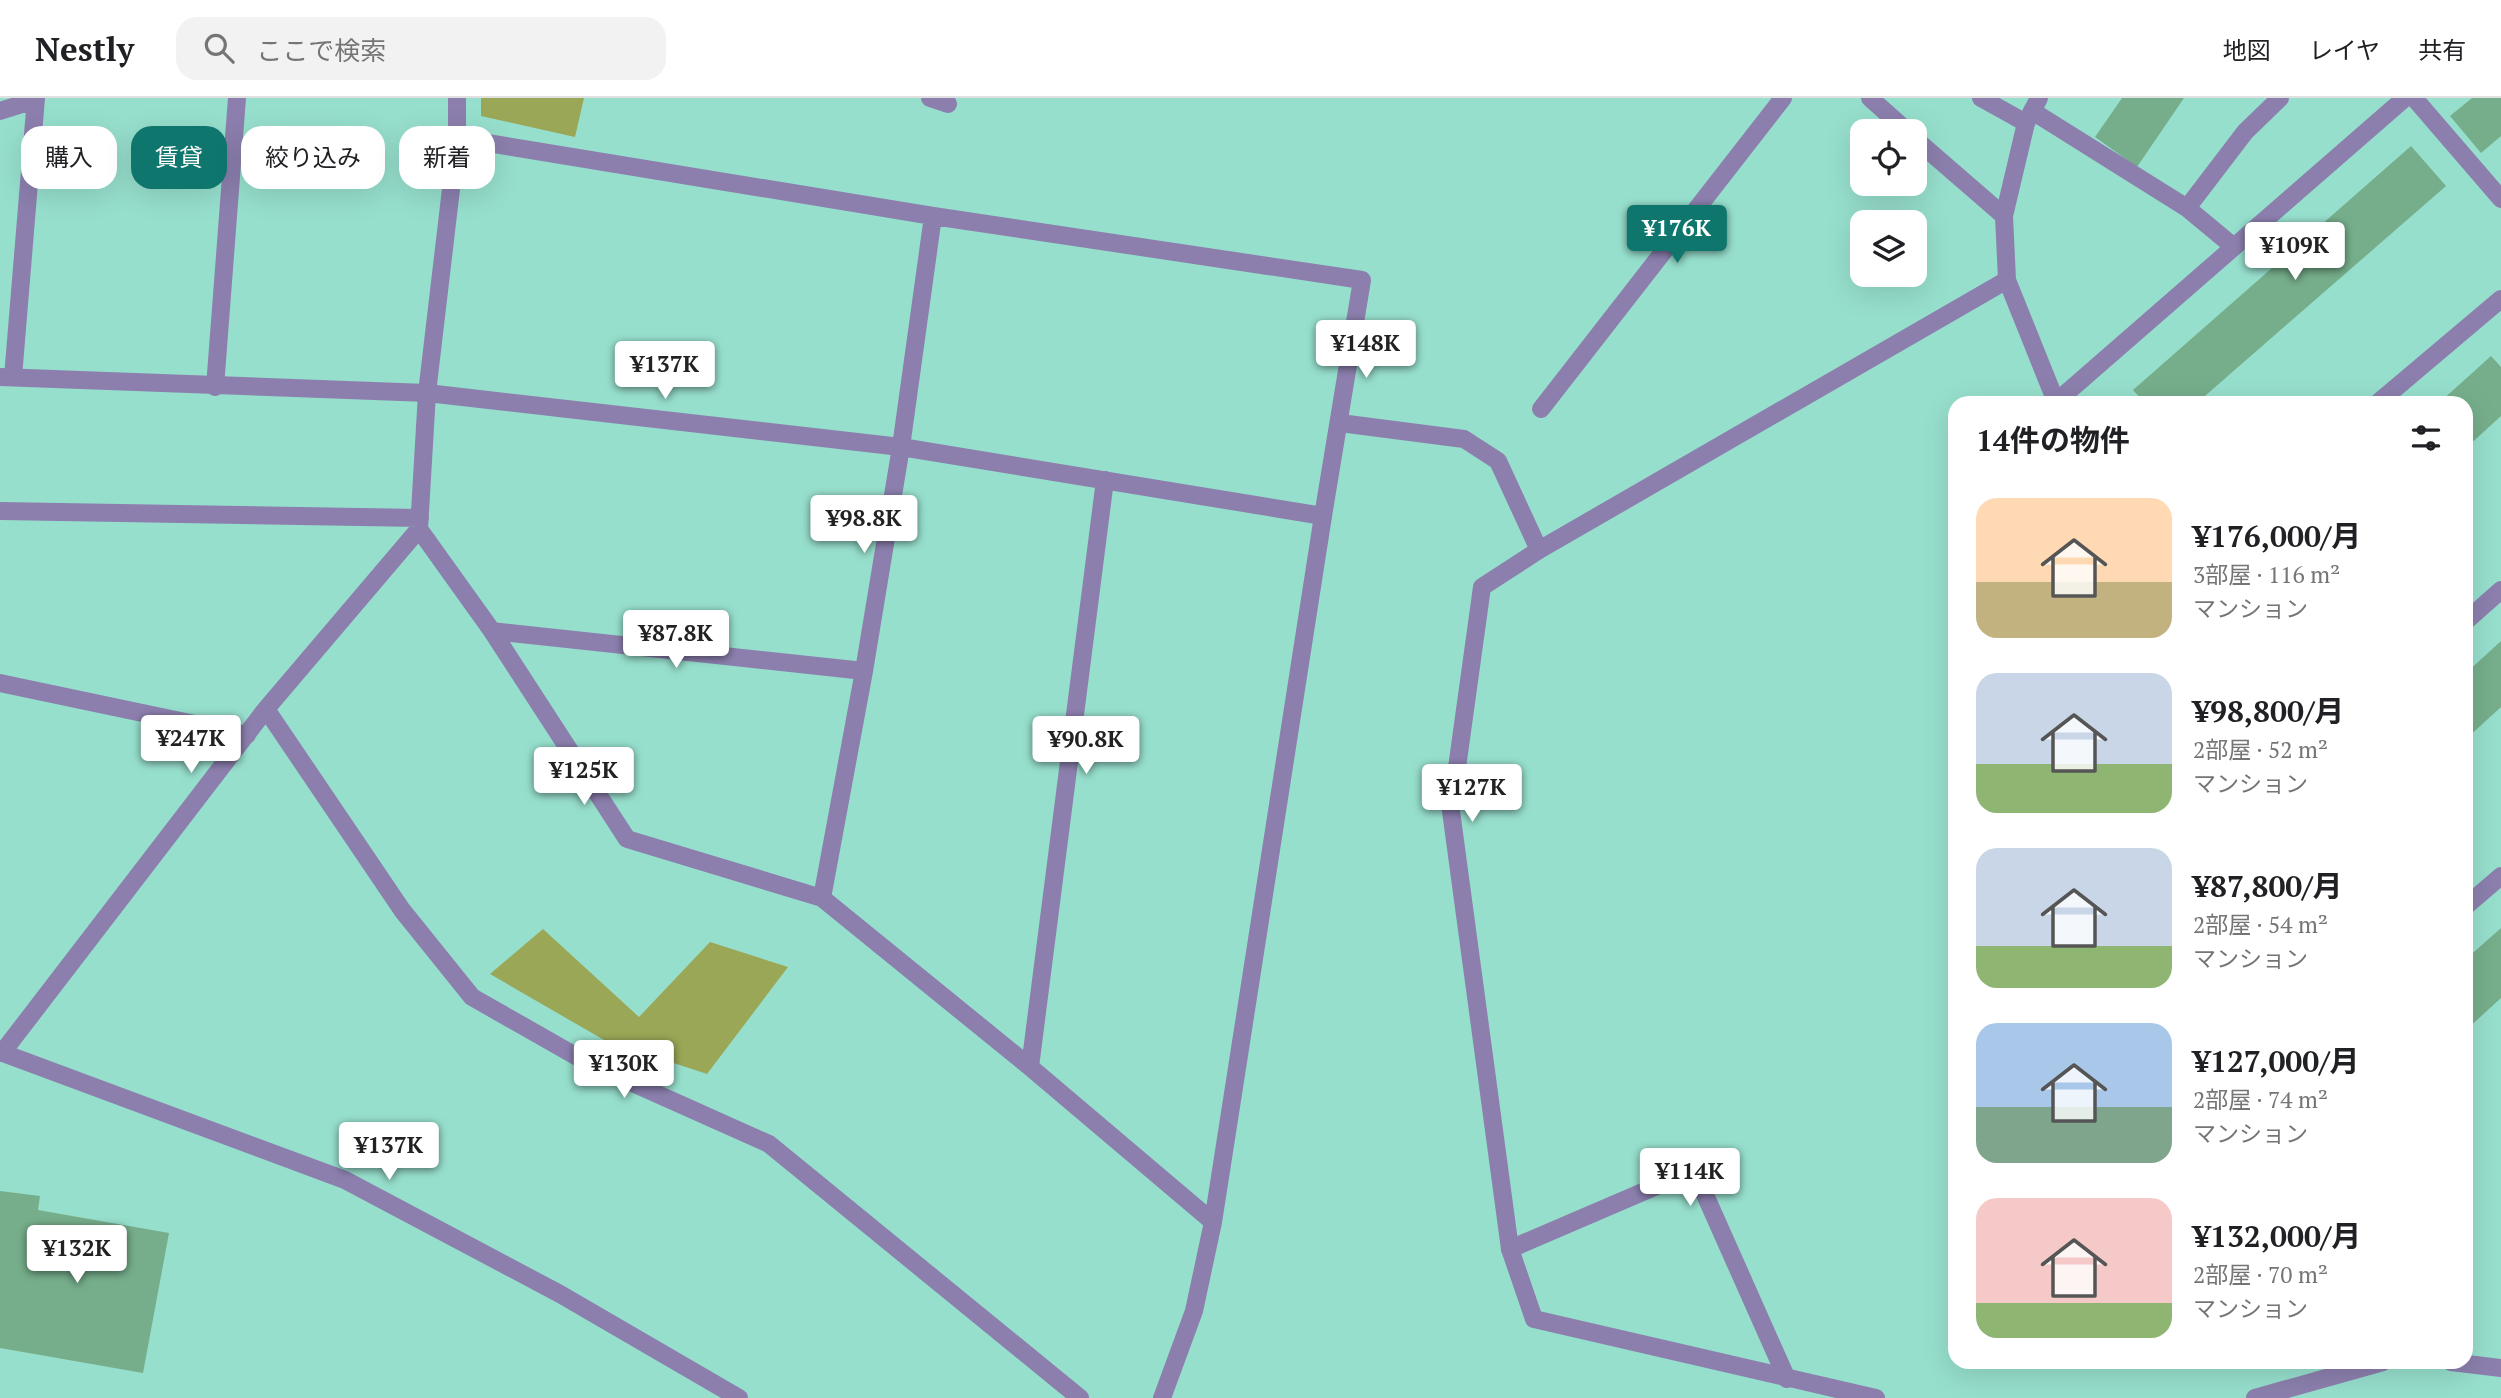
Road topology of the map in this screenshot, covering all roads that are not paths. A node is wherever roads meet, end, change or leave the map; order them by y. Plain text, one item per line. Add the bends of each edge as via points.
1 (237, 98) edge
2 (457, 98) edge
3 (1783, 98) edge
4 (1870, 98) edge
5 (1981, 98) edge
6 (2280, 98) edge
7 (2404, 98) edge
8 (2414, 98) edge
9 (35, 99) edge
10 (0, 111) edge
11 (2032, 111) edge
12 (1894, 119) edge
13 (457, 126) edge
14 (495, 144) edge
15 (1927, 149) edge
16 (451, 189) edge
17 (2501, 199) edge
18 (2187, 208) junction
19 (933, 216) junction
20 (2004, 216) junction
21 (2234, 247) junction
22 (2007, 280) junction
23 (2501, 299) edge
24 (6, 377) edge
25 (215, 387) junction
26 (426, 393) junction
27 (2054, 396) edge
28 (2063, 396) edge
29 (2386, 396) edge
30 (1541, 409) dead end
31 (1340, 423) junction
32 (901, 447) junction
33 (1105, 480) junction
34 (0, 512) edge
35 (1323, 516) junction
36 (419, 523) junction
37 (1539, 550) junction
38 (2501, 590) edge
39 (2473, 615) edge
40 (492, 631) junction
41 (864, 671) junction
42 (0, 683) edge
43 (266, 709) junction
44 (247, 735) junction
45 (2501, 876) edge
46 (822, 898) junction
47 (2473, 900) edge
48 (1, 1052) edge
49 (1030, 1067) junction
50 (1213, 1222) junction
51 (1510, 1249) junction
52 (2473, 1365) edge
53 (2501, 1368) edge
54 (2359, 1369) edge
55 (1787, 1379) junction
56 (739, 1398) edge
57 (1080, 1398) edge
58 (1163, 1398) edge
59 (1876, 1398) edge
60 (2255, 1398) edge

1 - 25 street
2 - 13 street
3 - 30 street
4 - 12 street
5 - 11 street
6 - 18 street via 2245,132
7 - 21 street
8 - 17 street
9 - 10 street
9 - 24 street
11 - 18 street
11 - 20 street
14 - 19 street
15 - 20 street
16 - 26 street
18 - 21 street
19 - 31 street via 1362,281
19 - 32 street
20 - 22 street
21 - 28 street
22 - 27 street
22 - 37 street
23 - 29 street
24 - 25 street
25 - 26 street
26 - 32 street
26 - 36 street
31 - 35 street
31 - 37 street via 1464,439 1498,461
32 - 33 street
32 - 41 street
33 - 35 street
33 - 49 street
34 - 36 street
35 - 50 street
36 - 40 street
36 - 43 street
37 - 51 street via 1482,587 1451,811
38 - 39 street
40 - 41 street
40 - 46 street via 627,838
41 - 46 street
42 - 44 street
43 - 44 street
43 - 57 street via 402,910 472,997 588,1063 769,1144
44 - 48 street
45 - 47 street
46 - 49 street
48 - 56 street via 345,1180 560,1294
49 - 50 street
50 - 58 street via 1194,1311
51 - 55 street via 1534,1319
51 - 55 street via 1695,1170
52 - 53 street
54 - 60 street
55 - 59 street

